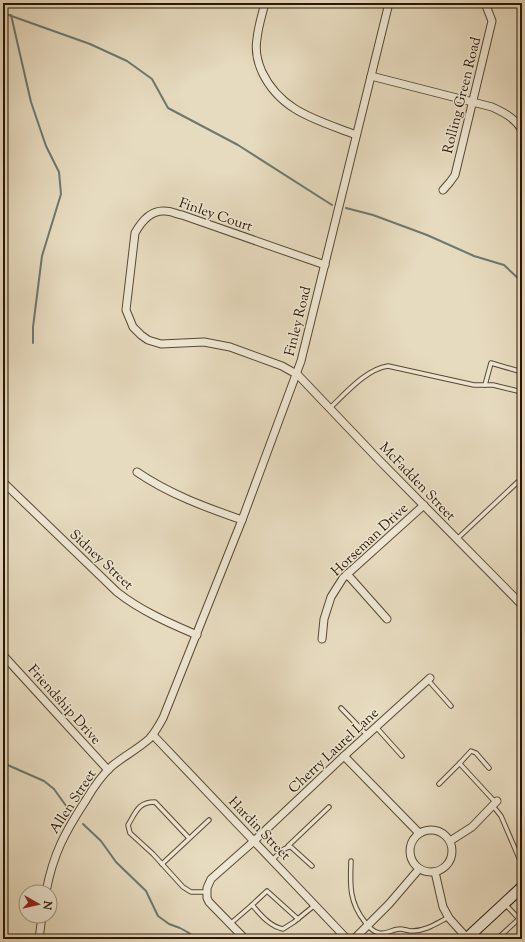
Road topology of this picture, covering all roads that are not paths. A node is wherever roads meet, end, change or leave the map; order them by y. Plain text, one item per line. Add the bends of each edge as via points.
1 (265, 3) edge
2 (389, 3) edge
3 (484, 4) edge
4 (371, 76) junction
5 (473, 102) junction
6 (522, 130) edge
7 (356, 135) junction
8 (444, 190) dead end
9 (325, 265) junction
10 (522, 372) edge
11 (296, 374) junction
12 (485, 385) junction
13 (522, 392) edge
14 (330, 408) junction
15 (136, 472) dead end
16 (522, 478) edge
17 (3, 482) edge
18 (424, 505) junction
19 (242, 520) junction
20 (457, 539) junction
21 (347, 574) junction
22 (522, 606) edge
23 (387, 619) dead end
24 (197, 635) junction
25 (322, 638) dead end
26 (3, 655) edge
27 (429, 679) joint
28 (451, 706) dead end
29 (341, 708) dead end
30 (376, 727) junction
31 (153, 735) junction
32 (367, 735) junction
33 (344, 756) junction
34 (402, 756) dead end
35 (460, 763) junction
36 (489, 768) dead end
37 (108, 770) junction
38 (439, 784) dead end
39 (495, 803) junction
40 (329, 807) dead end
41 (209, 820) dead end
42 (419, 833) junction
43 (189, 838) junction
44 (254, 841) junction
45 (450, 841) junction
46 (288, 846) junction
47 (519, 858) dead end
48 (272, 860) junction
49 (351, 861) dead end
50 (162, 864) junction
51 (312, 866) dead end
52 (419, 869) junction
53 (435, 872) junction
54 (48, 884) edge
55 (522, 888) edge
56 (207, 892) junction
57 (505, 903) junction
58 (252, 905) junction
59 (315, 905) junction
60 (448, 916) junction
61 (298, 919) junction
62 (521, 919) edge
63 (41, 924) edge
64 (230, 924) junction
65 (368, 926) junction
66 (39, 939) edge
67 (245, 939) edge
68 (347, 939) edge
69 (354, 939) edge
70 (467, 939) edge
71 (497, 939) edge

1 - 7 street via 256,40 260,67 268,84 282,101 296,110
2 - 4 street, Finley Road
3 - 5 street, Rolling Green Road via 492,21
4 - 5 street
4 - 7 street, Finley Road
5 - 6 street via 505,113
5 - 8 street, Rolling Green Road via 455,175
7 - 9 street, Finley Road
9 - 11 street, Finley Road
9 - 11 street, Finley Court via 165,211 146,218 135,233 126,310 133,327 141,335 161,344 204,342 230,347 282,366
10 - 12 lane via 491,363
11 - 14 street, McFadden Street
11 - 19 street, Finley Road
12 - 13 lane
12 - 14 lane via 474,385 388,366 380,367 370,372
14 - 18 street, McFadden Street
15 - 19 street via 191,501
16 - 20 lane
17 - 24 street, Sidney Street via 127,600
18 - 20 street, McFadden Street
18 - 21 street, Horseman Drive
19 - 24 street, Finley Road
20 - 22 street, McFadden Street
21 - 23 street
21 - 25 street, Horseman Drive via 330,597
24 - 31 street, Allen Street via 163,718
26 - 37 street, Friendship Drive
27 - 28 lane
27 - 30 street, Cherry Laurel Lane
29 - 32 lane
30 - 32 street, Cherry Laurel Lane
30 - 34 lane
31 - 37 street, Allen Street
31 - 44 street, Hardin Street
32 - 33 street, Cherry Laurel Lane
33 - 42 street
33 - 44 street, Cherry Laurel Lane
35 - 36 lane via 471,751
35 - 38 lane
35 - 39 lane
37 - 54 street, Allen Street via 91,792 62,840 52,863
39 - 45 street via 472,827
39 - 47 lane
40 - 46 lane
41 - 43 lane
42 - 45 street via 435,830 443,833
42 - 52 street via 410,847 413,863
43 - 50 lane
43 - 50 lane via 155,802 146,802 139,807 128,825 130,833
44 - 48 street, Hardin Street
44 - 56 street, Cherry Laurel Lane via 211,879
45 - 53 street via 452,856 449,863
46 - 48 lane
46 - 51 lane via 294,848
48 - 59 street, Hardin Street
49 - 65 lane via 352,902
50 - 56 lane via 191,892
52 - 53 street
52 - 65 street
53 - 60 street via 441,900
55 - 57 main road
56 - 64 street via 209,902
57 - 62 lane
57 - 70 main road
58 - 61 lane via 275,927 283,929
58 - 61 lane via 267,891
58 - 64 lane
59 - 61 lane
59 - 68 street, Hardin Street
60 - 65 lane via 426,929 411,931 398,929 381,934
60 - 70 street
62 - 71 lane
63 - 66 street
64 - 67 street
65 - 69 street

